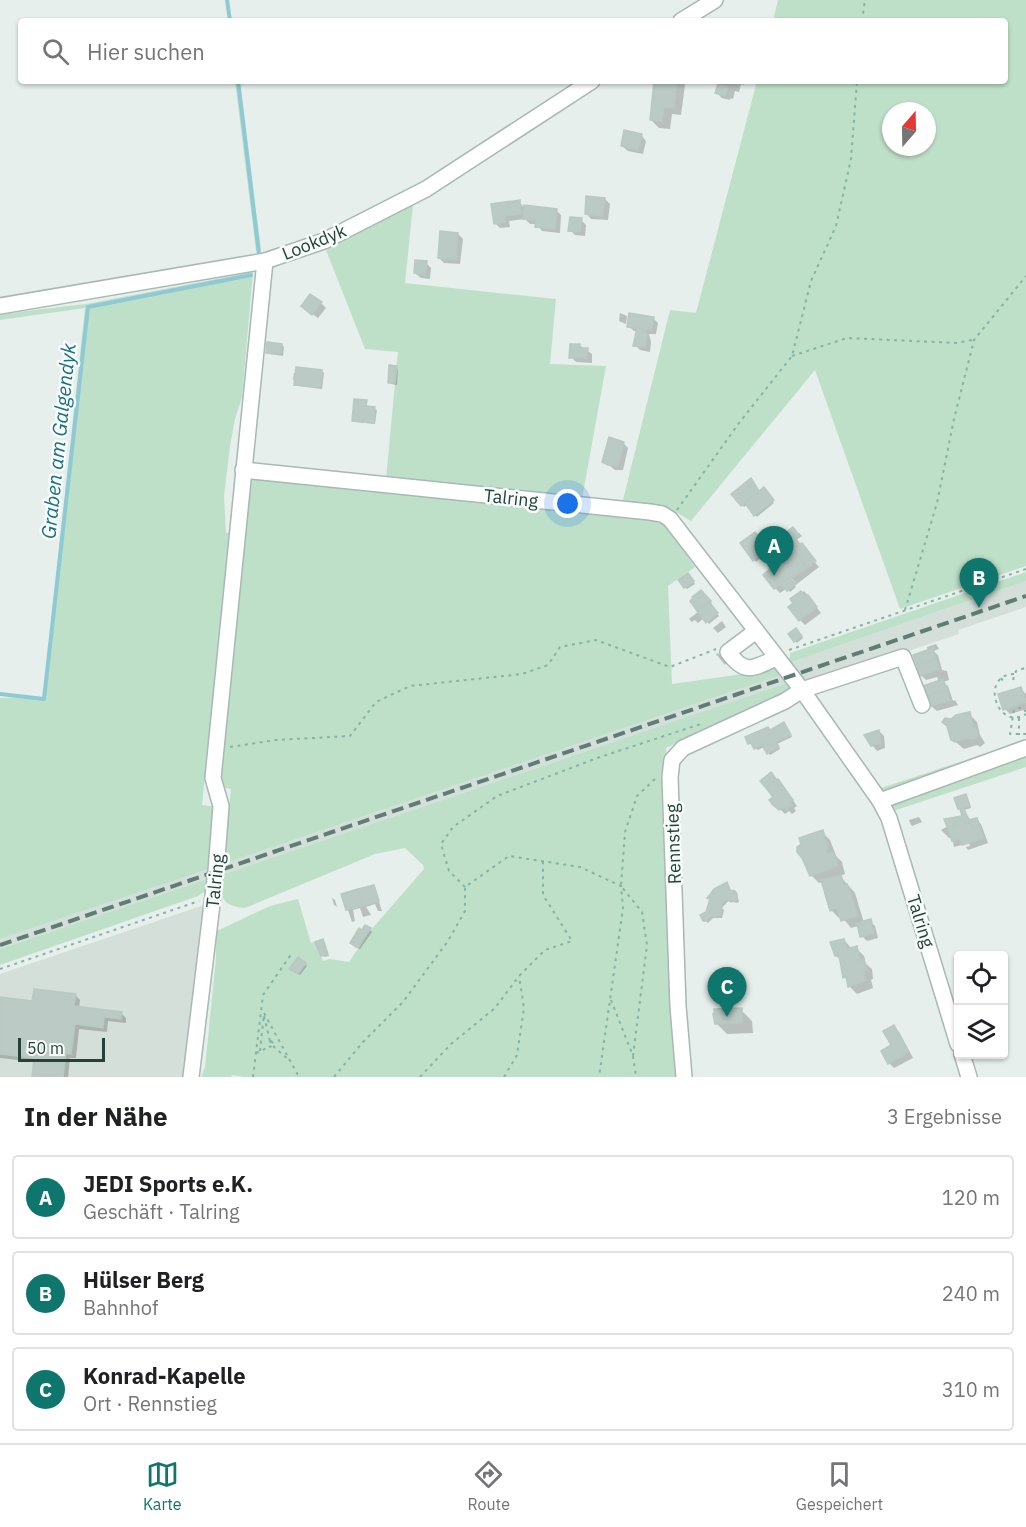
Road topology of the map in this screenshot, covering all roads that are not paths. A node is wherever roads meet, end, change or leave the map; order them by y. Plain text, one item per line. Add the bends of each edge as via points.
1 (715, 0) edge
2 (686, 18) edge
3 (587, 84) edge
4 (265, 261) junction
5 (0, 306) edge
6 (243, 470) junction
7 (756, 631) junction
8 (776, 658) junction
9 (802, 690) junction
10 (922, 705) dead end
11 (1023, 742) edge
12 (880, 801) junction
13 (954, 1031) edge
14 (964, 1059) edge
15 (191, 1077) edge
16 (684, 1077) edge
17 (969, 1077) edge

1 - 2 street
3 - 4 street, Lookdyk via 426,189 324,241
4 - 5 street, Lookdyk
4 - 6 street, Talring
6 - 7 street, Talring via 662,514 670,519
6 - 15 street, Talring via 213,778 221,806
7 - 8 street, Talring
7 - 8 street via 728,652 737,664 747,668
8 - 9 street, Talring
9 - 10 street via 903,657
9 - 12 street, Talring
9 - 16 street, Rennstieg via 683,748 672,760 678,1006
11 - 12 street
12 - 13 street, Talring via 889,818
14 - 17 street

